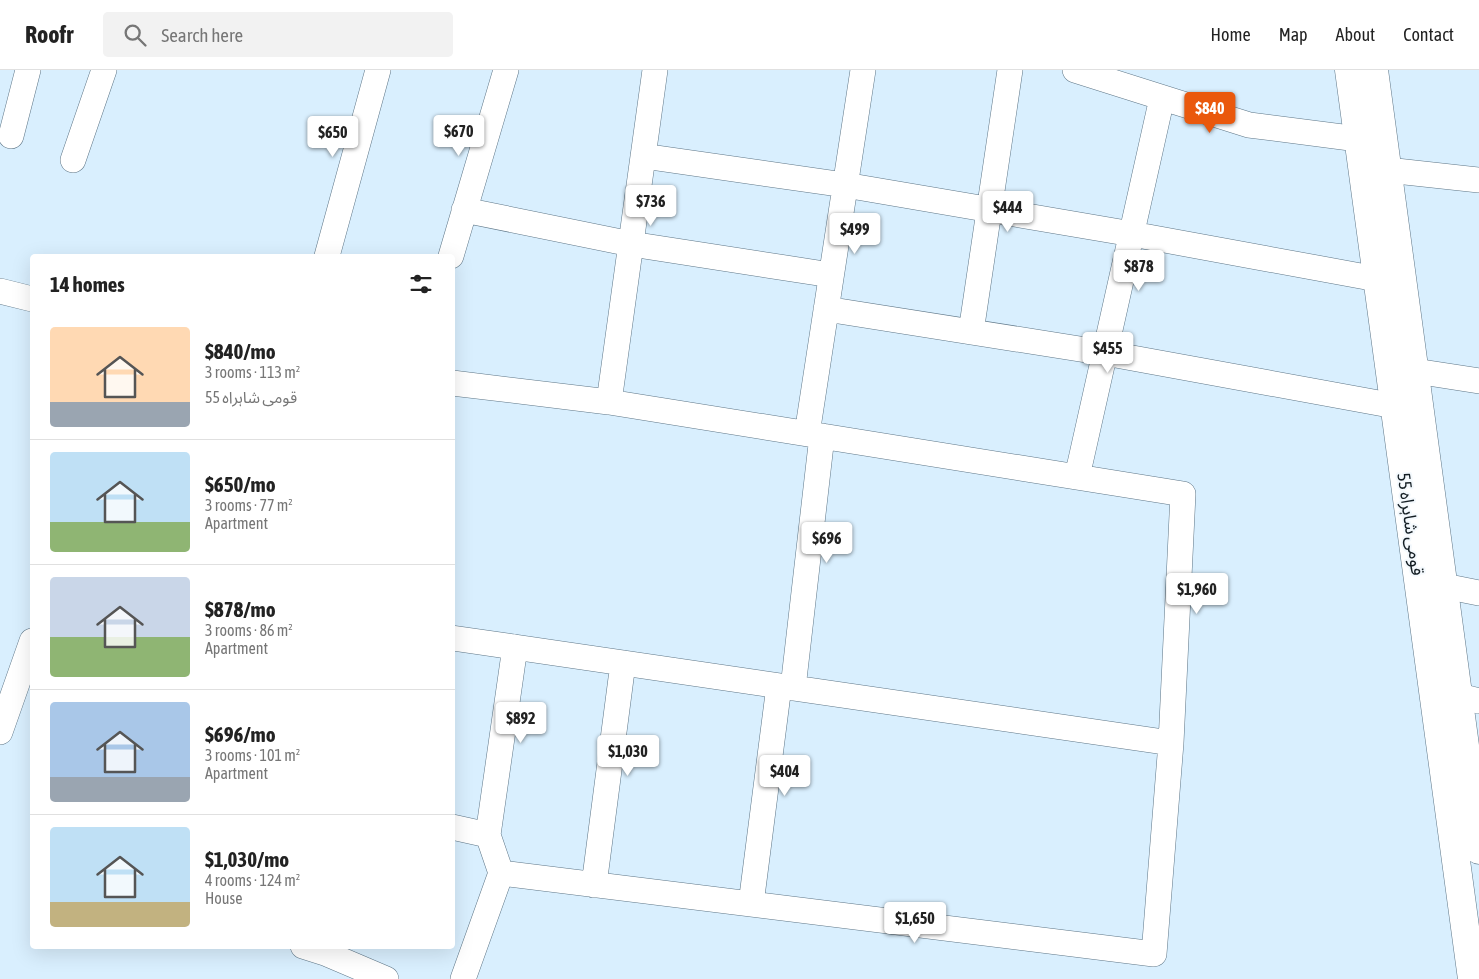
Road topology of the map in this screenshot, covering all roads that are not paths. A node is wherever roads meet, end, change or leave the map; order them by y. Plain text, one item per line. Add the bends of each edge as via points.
1 (28, 70) edge
2 (104, 70) edge
3 (378, 70) edge
4 (506, 70) edge
5 (655, 70) edge
6 (863, 70) edge
7 (1010, 70) edge
8 (1075, 70) edge
9 (1116, 77) edge
10 (1363, 80) edge
11 (1162, 98) junction
12 (11, 136) dead end
13 (1358, 139) junction
14 (643, 156) junction
15 (73, 160) dead end
16 (1388, 170) junction
17 (1479, 180) edge
18 (845, 185) junction
19 (464, 210) junction
20 (989, 210) junction
21 (1132, 234) junction
22 (631, 244) junction
23 (328, 254) edge
24 (452, 254) edge
25 (831, 275) junction
26 (1377, 279) junction
27 (0, 291) edge
28 (30, 298) edge
29 (826, 309) junction
30 (972, 332) junction
31 (1105, 353) junction
32 (1415, 371) junction
33 (1479, 381) edge
34 (455, 383) edge
35 (609, 402) junction
36 (1395, 406) junction
37 (814, 435) junction
38 (1077, 477) junction
39 (1444, 586) junction
40 (1479, 593) edge
41 (455, 638) edge
42 (515, 648) junction
43 (30, 653) edge
44 (623, 663) junction
45 (786, 687) junction
46 (23, 695) edge
47 (1469, 699) edge
48 (0, 732) edge
49 (1171, 743) junction
50 (1458, 785) junction
51 (1477, 816) edge
52 (455, 828) edge
53 (488, 835) junction
54 (1479, 850) edge
55 (501, 873) junction
56 (594, 885) junction
57 (751, 904) junction
58 (312, 949) edge
59 (386, 979) edge
60 (462, 979) edge
61 (1472, 979) edge

1 - 12 street
2 - 15 street
3 - 23 street
4 - 19 street
5 - 14 street
6 - 18 street
7 - 20 street
8 - 9 street
9 - 11 street
10 - 13 highway, قومی شاہراہ 55
10 - 16 highway, قومی شاہراہ 55
11 - 13 street via 1249,125
11 - 21 street
13 - 26 highway, قومی شاہراہ 55
14 - 18 street
14 - 22 street
16 - 17 street
16 - 32 highway, قومی شاہراہ 55
18 - 20 street
18 - 25 street
19 - 22 street
19 - 24 street
20 - 21 street
20 - 30 street
21 - 26 street
21 - 31 street
22 - 25 street
22 - 35 street
25 - 29 street
26 - 36 highway, قومی شاہراہ 55
27 - 28 street
29 - 30 street
29 - 37 street
30 - 31 street
31 - 36 street
31 - 38 street
32 - 33 street
32 - 39 highway, قومی شاہراہ 55
34 - 35 street
35 - 37 street
36 - 50 highway, قومی شاہراہ 55
37 - 38 street
37 - 45 street
38 - 49 street via 1183,494
39 - 40 street
39 - 47 highway, قومی شاہراہ 55
41 - 42 street
42 - 44 street
42 - 53 street
43 - 46 street
44 - 45 street
44 - 56 street
45 - 49 street
45 - 57 street
46 - 48 street
47 - 50 highway, قومی شاہراہ 55
49 - 57 street via 1154,954
50 - 51 highway, قومی شاہراہ 55
50 - 61 highway, قومی شاہراہ 55
51 - 54 highway, قومی شاہراہ 55
52 - 53 street
53 - 55 street
55 - 56 street
55 - 60 street
56 - 57 street
58 - 59 street

